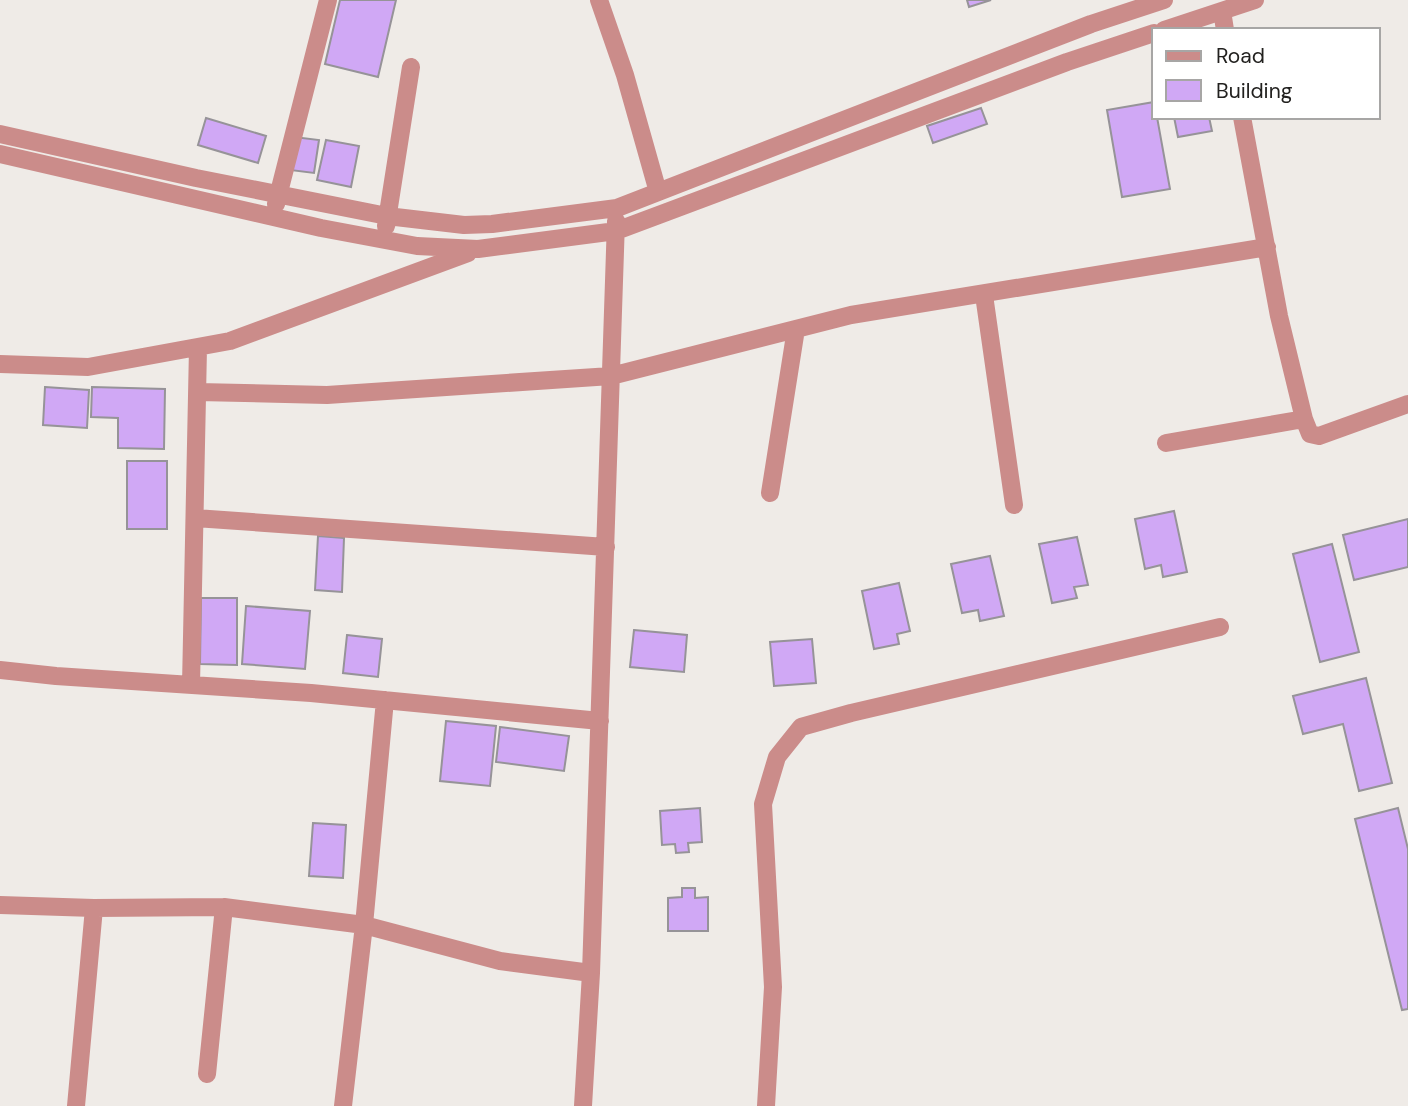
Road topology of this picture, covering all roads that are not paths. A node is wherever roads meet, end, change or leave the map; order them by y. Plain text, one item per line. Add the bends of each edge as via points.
1 (328, 0) edge
2 (599, 0) edge
3 (1164, 0) edge
4 (1253, 0) edge
5 (1222, 11) junction
6 (1170, 28) edge
7 (1226, 28) edge
8 (1152, 34) edge
9 (411, 67) dead end
10 (1242, 119) edge
11 (0, 134) edge
12 (0, 154) edge
13 (658, 192) junction
14 (278, 194) junction
15 (617, 208) junction
16 (387, 216) junction
17 (272, 217) junction
18 (616, 231) junction
19 (383, 240) junction
20 (1267, 247) junction
21 (478, 249) junction
22 (984, 295) junction
23 (796, 329) junction
24 (198, 348) junction
25 (0, 365) edge
26 (611, 376) junction
27 (198, 392) junction
28 (1408, 404) edge
29 (1304, 419) junction
30 (1166, 443) dead end
31 (770, 493) dead end
32 (1014, 505) dead end
33 (195, 518) junction
34 (606, 547) junction
35 (1220, 626) dead end
36 (0, 670) edge
37 (191, 685) junction
38 (385, 700) junction
39 (600, 721) junction
40 (0, 905) edge
41 (224, 907) junction
42 (94, 908) junction
43 (364, 925) junction
44 (591, 972) junction
45 (207, 1074) dead end
46 (76, 1106) edge
47 (343, 1106) edge
48 (583, 1106) edge
49 (765, 1106) edge

1 - 14 street
2 - 13 street
3 - 13 street
4 - 5 street
5 - 6 street
5 - 7 street
8 - 18 street
9 - 16 street
10 - 20 street
11 - 14 street
12 - 17 street
13 - 15 street
14 - 16 street
14 - 17 street
15 - 16 street via 464,225
15 - 18 street
16 - 19 street
17 - 19 street
18 - 21 street
18 - 26 street
19 - 21 street
20 - 22 street
20 - 29 street
21 - 24 street via 230,341
22 - 23 street
22 - 32 street
23 - 26 street
23 - 31 street
24 - 25 street via 88,367
24 - 27 street
26 - 27 street via 327,395
26 - 34 street
27 - 33 street
28 - 29 street via 1319,436 1310,434
29 - 30 street
33 - 34 street
33 - 37 street
34 - 39 street
35 - 49 street via 802,727 777,757 763,804 773,987
36 - 37 street
37 - 38 street
38 - 39 street
38 - 43 street
39 - 44 street
40 - 42 street
41 - 42 street
41 - 43 street
41 - 45 street
42 - 46 street
43 - 44 street via 500,961
43 - 47 street
44 - 48 street

